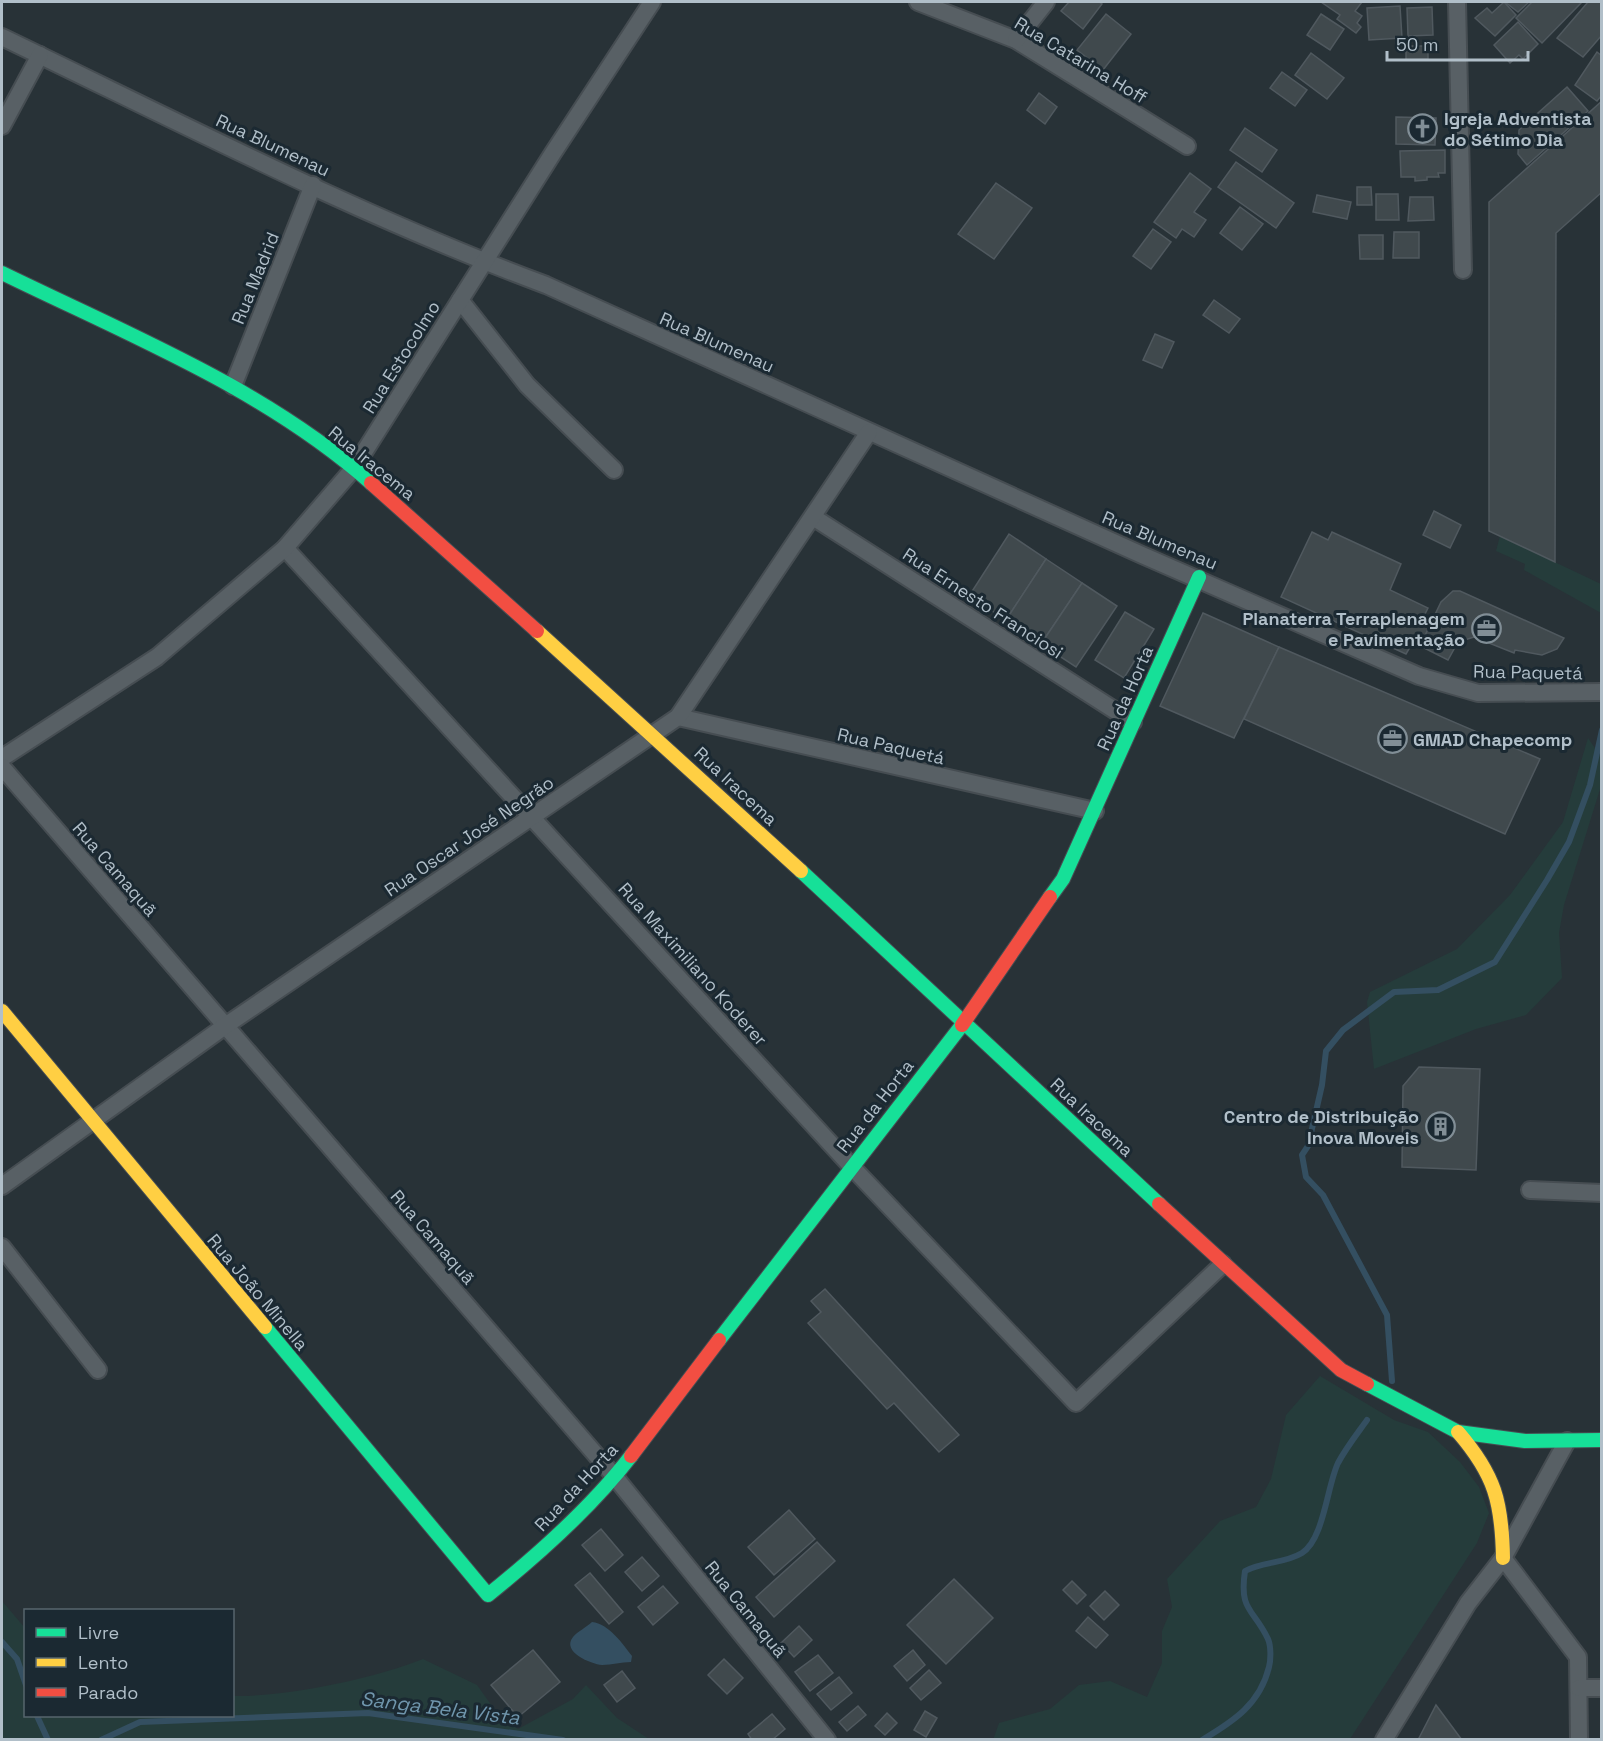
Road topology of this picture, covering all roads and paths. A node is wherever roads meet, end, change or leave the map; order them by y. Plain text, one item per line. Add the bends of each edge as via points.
1 (652, 2) edge
2 (918, 2) edge
3 (1046, 2) edge
4 (1457, 2) edge
5 (2, 37) edge
6 (1016, 40) junction
7 (40, 55) junction
8 (2, 126) edge
9 (1187, 146) dead end
10 (313, 185) junction
11 (484, 262) junction
12 (1463, 270) dead end
13 (2, 273) edge
14 (460, 300) junction
15 (233, 386) junction
16 (870, 432) junction
17 (354, 468) junction
18 (614, 470) dead end
19 (813, 517) junction
20 (285, 548) junction
21 (1199, 577) junction
22 (1419, 676) joint
23 (1602, 692) edge
24 (678, 717) junction
25 (1133, 722) junction
26 (654, 735) junction
27 (2, 758) edge
28 (2, 767) edge
29 (1095, 811) junction
30 (533, 817) junction
31 (2, 1011) edge
32 (964, 1022) junction
33 (225, 1026) junction
34 (92, 1121) junction
35 (851, 1166) junction
36 (2, 1186) edge
37 (1530, 1190) dead end
38 (1602, 1193) edge
39 (2, 1247) edge
40 (1223, 1264) junction
41 (98, 1370) dead end
42 (1458, 1432) junction
43 (1602, 1440) edge
44 (1567, 1442) junction
45 (615, 1477) junction
46 (1503, 1558) junction
47 (488, 1594) joint
48 (1579, 1688) junction
49 (1602, 1688) edge
50 (827, 1740) edge
51 (1384, 1740) edge
52 (1579, 1740) edge

1 - 11 street, Rua Estocolmo
2 - 6 street, Rua Catarina Hoff
3 - 6 street
4 - 12 street
5 - 7 street, Rua Blumenau
6 - 9 street, Rua Catarina Hoff
7 - 8 street
7 - 10 street, Rua Blumenau
10 - 11 street, Rua Blumenau
10 - 15 street, Rua Madrid
11 - 14 street, Rua Estocolmo
11 - 16 street, Rua Blumenau via 546,285
13 - 15 street, Rua Iracema
14 - 17 street, Rua Estocolmo
14 - 18 street via 527,385
15 - 17 street, Rua Iracema via 293,423
16 - 19 street, Rua Oscar José Negrão
16 - 21 street, Rua Blumenau
17 - 20 street, Rua Estocolmo
17 - 26 street, Rua Iracema
19 - 24 street, Rua Oscar José Negrão
19 - 25 street, Rua Ernesto Franciosi
20 - 27 street, Rua Estocolmo via 156,657
20 - 30 street, Rua Maximiliano Koderer
21 - 22 street, Rua Blumenau
21 - 25 street, Rua da Horta
22 - 23 street, Rua Paquetá via 1478,693
24 - 26 street, Rua Oscar José Negrão
24 - 29 street, Rua Paquetá
25 - 29 street, Rua da Horta
26 - 30 street, Rua Oscar José Negrão
26 - 32 street, Rua Iracema
28 - 33 street, Rua Camaquã
29 - 32 street, Rua da Horta via 1063,879
30 - 33 street, Rua Oscar José Negrão
30 - 35 street, Rua Maximiliano Koderer
31 - 34 street, Rua João Minella
32 - 35 street, Rua da Horta
32 - 40 street, Rua Iracema
33 - 34 street, Rua Oscar José Negrão
33 - 45 street, Rua Camaquã
34 - 36 street, Rua Oscar José Negrão
34 - 47 street, Rua João Minella
35 - 40 street, Rua Maximiliano Koderer via 1076,1403
35 - 45 street, Rua da Horta
37 - 38 street
39 - 41 street
40 - 42 street, Rua Iracema via 1341,1370
42 - 44 street via 1525,1442
42 - 46 street via 1484,1460 1502,1507
43 - 44 street
44 - 46 street
45 - 47 street, Rua da Horta via 529,1562
45 - 50 street, Rua Camaquã
46 - 48 street via 1578,1657
46 - 51 street via 1468,1603
48 - 49 street
48 - 52 street

